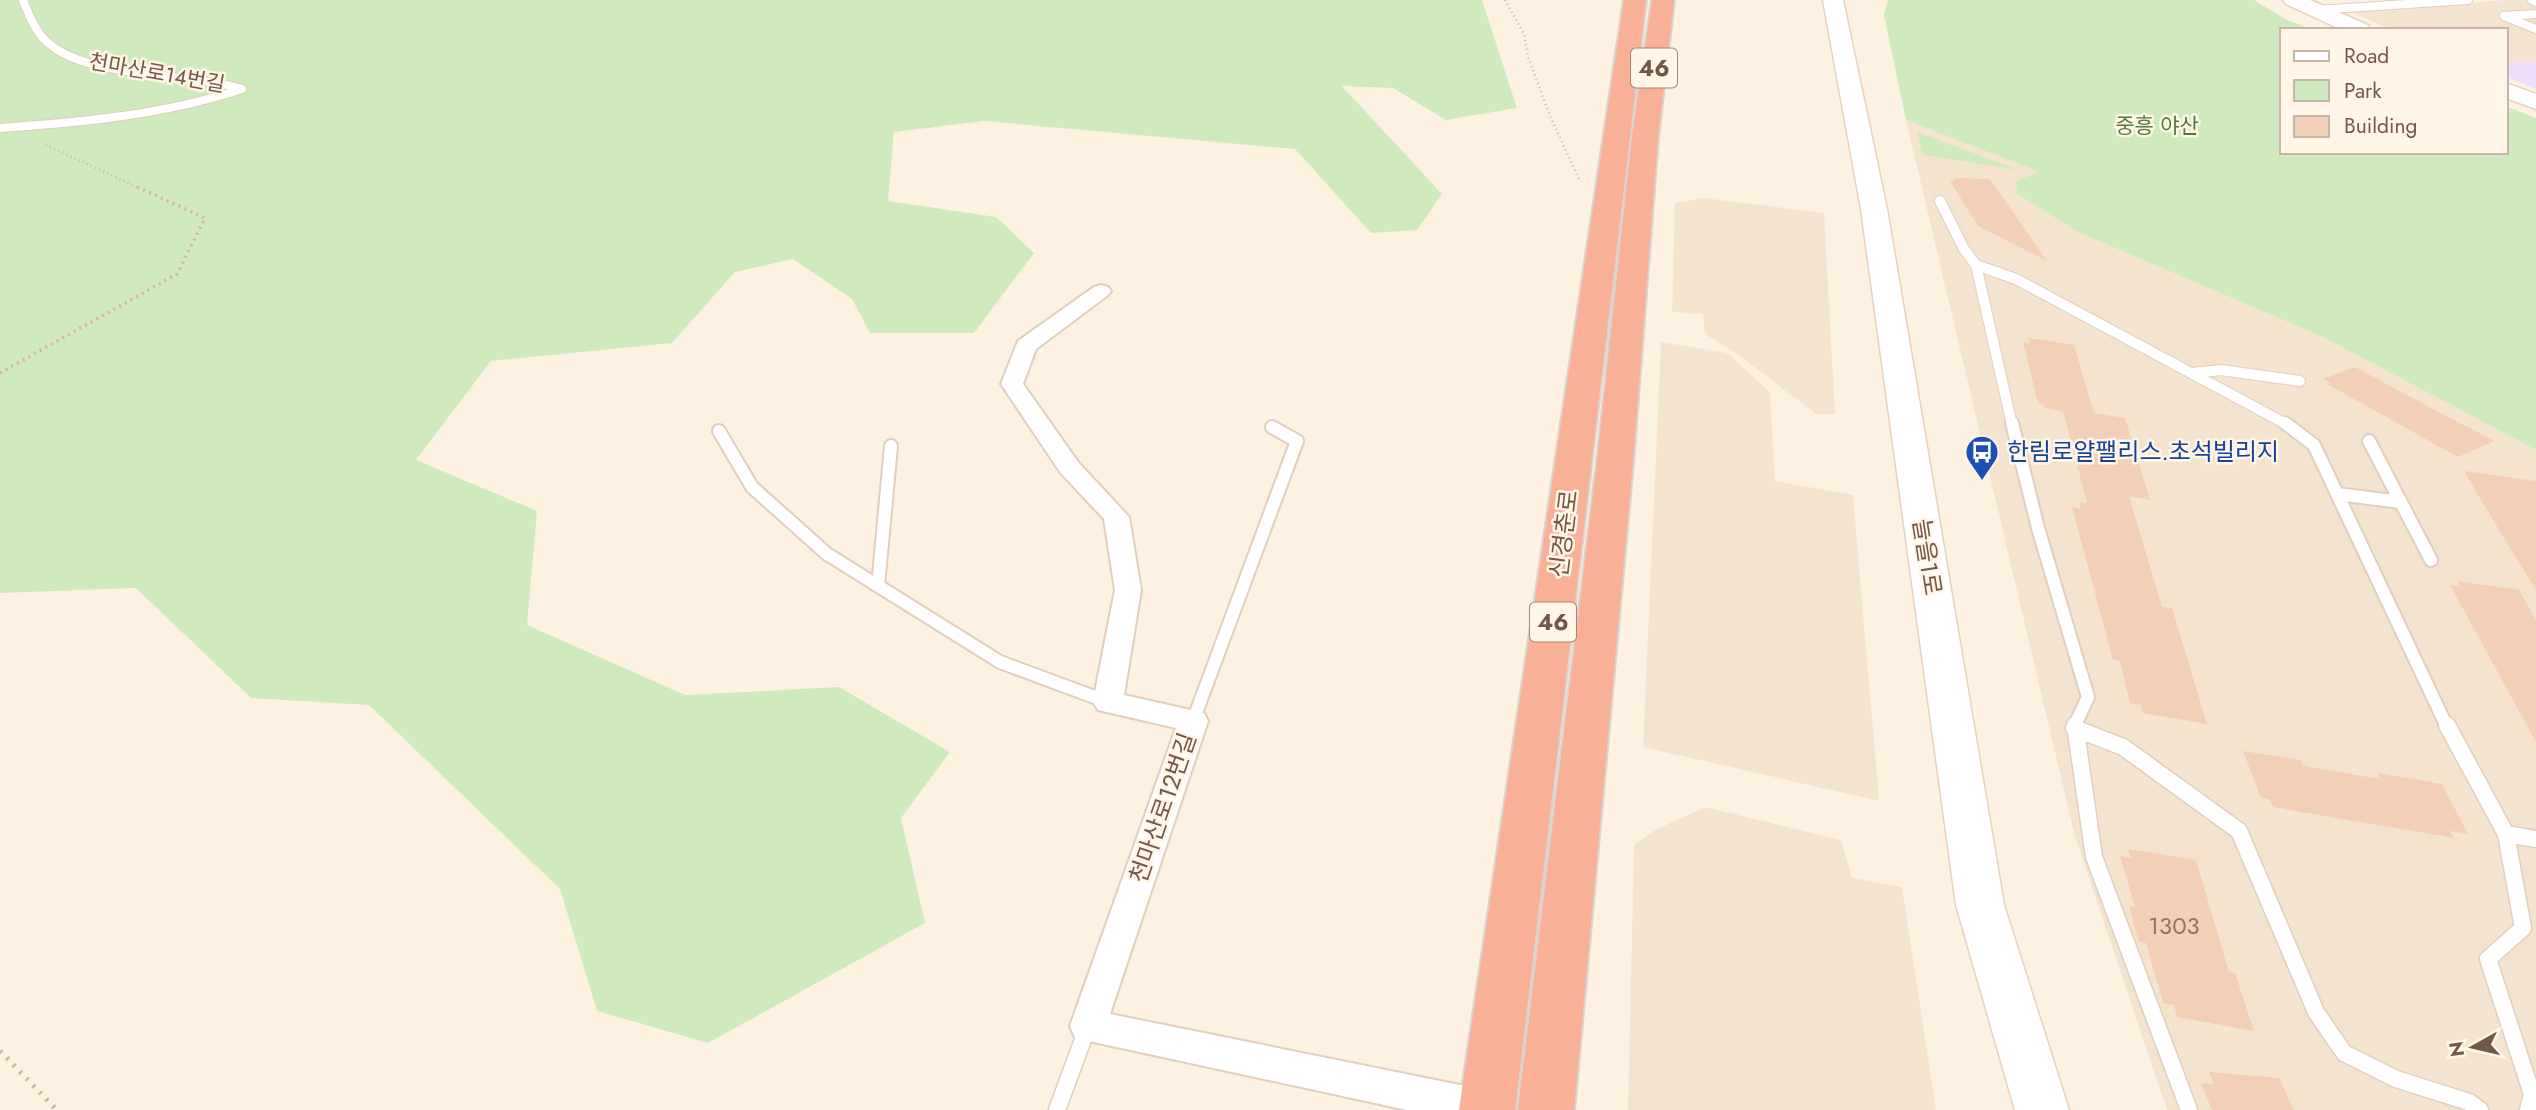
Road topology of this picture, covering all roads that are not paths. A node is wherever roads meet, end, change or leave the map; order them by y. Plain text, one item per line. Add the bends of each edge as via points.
1 (23, 0) edge
2 (1635, 0) edge
3 (1663, 0) edge
4 (1833, 0) edge
5 (2293, 0) edge
6 (2468, 0) edge
7 (2316, 10) junction
8 (2536, 14) edge
9 (2356, 28) edge
10 (2536, 29) edge
11 (2508, 91) edge
12 (2536, 102) edge
13 (3, 128) edge
14 (1631, 135) junction
15 (1940, 201) dead end
16 (1976, 265) junction
17 (1101, 291) dead end
18 (2192, 373) junction
19 (2300, 381) dead end
20 (1272, 428) dead end
21 (719, 431) dead end
22 (2369, 441) dead end
23 (891, 446) dead end
24 (2337, 494) junction
25 (2401, 502) junction
26 (2431, 560) dead end
27 (878, 586) junction
28 (1108, 702) junction
29 (1193, 721) junction
30 (2074, 728) junction
31 (2506, 834) junction
32 (2536, 839) edge
33 (1088, 1026) junction
34 (1475, 1067) dead end
35 (1476, 1108) edge
36 (1057, 1110) edge
37 (1546, 1110) edge
38 (2042, 1110) edge
39 (2189, 1110) edge
40 (2480, 1110) edge
41 (2528, 1110) edge

1 - 13 lane, 천마산로14번길 via 50,45 89,64 218,80 242,89 200,103 115,119
2 - 14 highway, 신경춘로 / 46
3 - 14 highway, 신경춘로 / 46
4 - 38 street, 늘을1로 via 1874,209 1980,905
5 - 7 street
6 - 7 lane
7 - 9 street
8 - 10 lane via 2504,16
11 - 12 street
14 - 35 highway, 신경춘로 / 46 via 1518,894
14 - 37 highway, 신경춘로 / 46 via 1615,462
15 - 16 lane
16 - 18 lane via 2016,279
16 - 30 lane via 2038,528 2088,697
17 - 28 street via 1026,346 1012,384 1069,467 1116,517 1128,590
18 - 19 lane via 2221,370
18 - 24 lane via 2288,425 2314,445
20 - 29 lane via 1297,441
21 - 27 lane via 752,487 827,554
22 - 25 lane
23 - 27 lane
24 - 25 lane
24 - 31 lane via 2454,741
25 - 26 lane
27 - 28 lane via 1000,662
28 - 29 street, 천마산로12번길
29 - 33 street, 천마산로12번길
30 - 39 lane via 2094,857
30 - 40 lane via 2123,747 2239,831 2316,1012 2344,1053 2396,1079 2469,1102
31 - 32 lane
31 - 41 lane via 2523,928 2488,958 2532,1094
33 - 35 street
33 - 36 lane
34 - 35 lane

